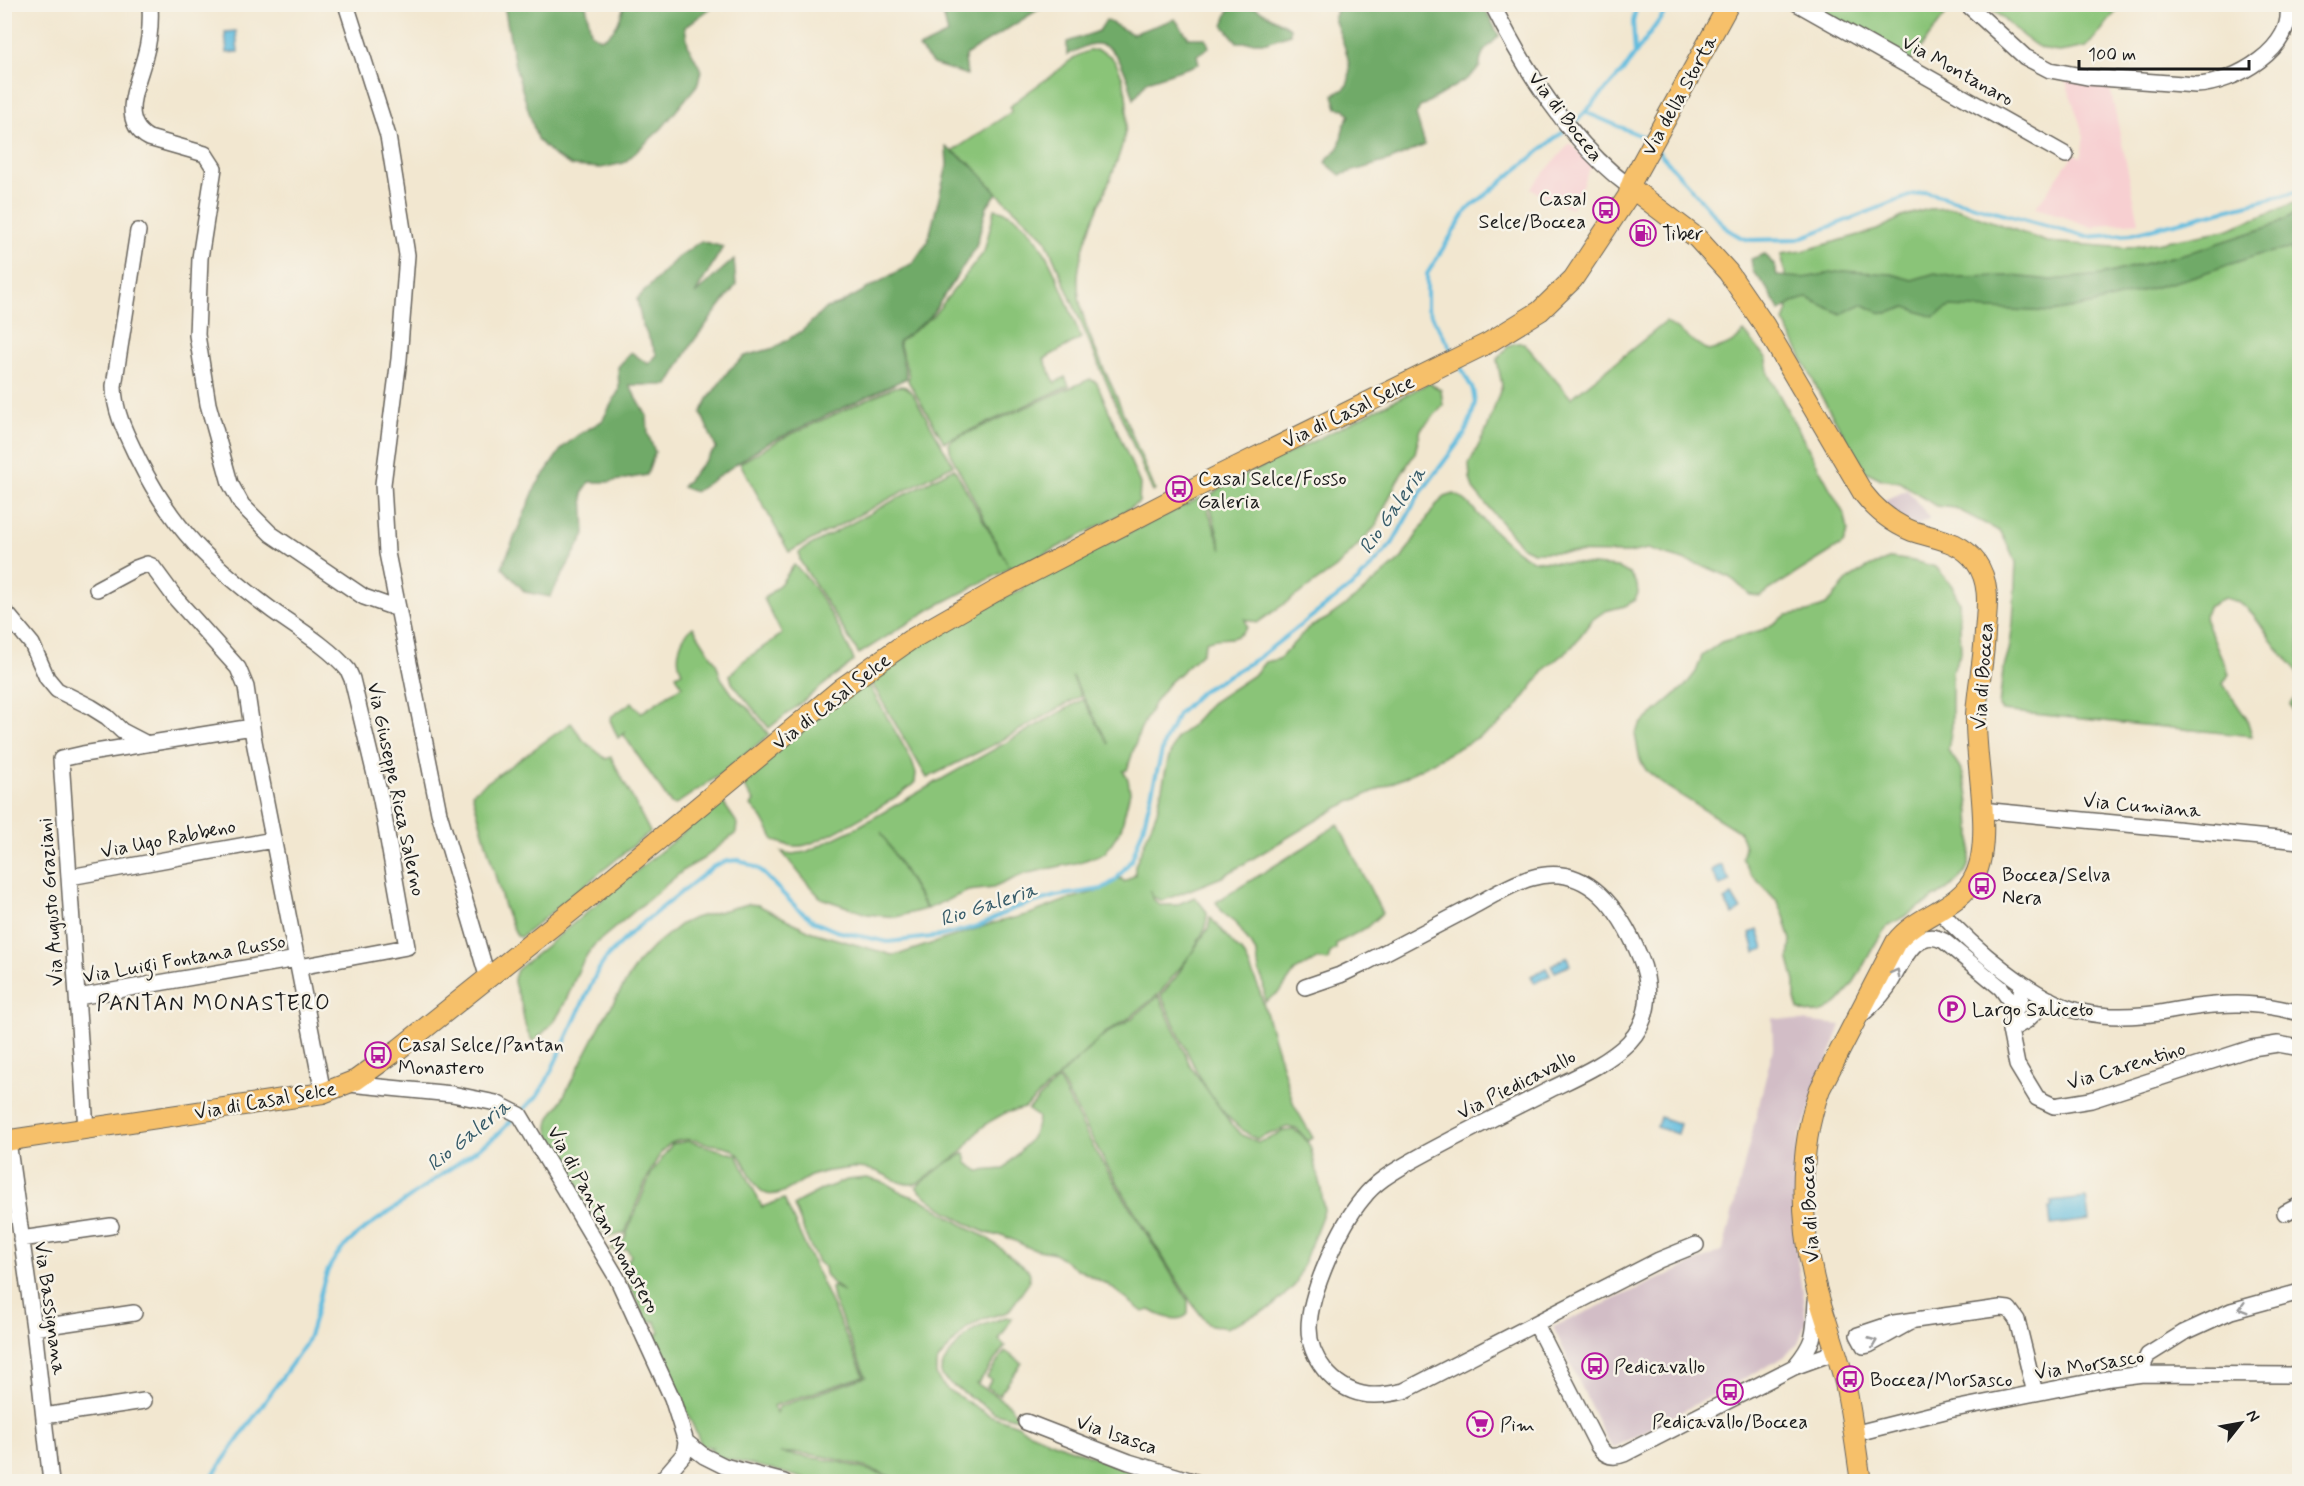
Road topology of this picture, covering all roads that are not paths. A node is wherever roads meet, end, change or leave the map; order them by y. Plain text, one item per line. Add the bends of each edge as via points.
1 (150, 4) edge
2 (346, 4) edge
3 (1492, 4) edge
4 (1729, 4) edge
5 (1798, 4) edge
6 (1967, 4) edge
7 (2287, 4) edge
8 (2066, 154) dead end
9 (1630, 187) junction
10 (138, 231) dead end
11 (97, 589) dead end
12 (398, 609) junction
13 (8, 615) dead end
14 (252, 727) junction
15 (147, 744) junction
16 (1981, 810) junction
17 (273, 840) junction
18 (2300, 840) edge
19 (70, 877) junction
20 (1939, 910) junction
21 (298, 963) junction
22 (488, 979) junction
23 (2022, 983) junction
24 (1305, 987) dead end
25 (78, 997) junction
26 (2049, 999) junction
27 (2016, 1009) junction
28 (2300, 1013) edge
29 (1859, 1017) junction
30 (2010, 1030) junction
31 (2300, 1048) edge
32 (349, 1084) junction
33 (323, 1092) junction
34 (86, 1129) junction
35 (6, 1141) edge
36 (2300, 1205) edge
37 (2284, 1213) dead end
38 (111, 1226) dead end
39 (21, 1239) junction
40 (1696, 1245) dead end
41 (1817, 1291) junction
42 (2300, 1292) edge
43 (134, 1312) dead end
44 (1912, 1321) dead end
45 (1536, 1324) junction
46 (34, 1328) junction
47 (1833, 1345) junction
48 (1794, 1367) junction
49 (2300, 1373) edge
50 (2143, 1374) junction
51 (1845, 1382) junction
52 (2035, 1393) junction
53 (144, 1401) dead end
54 (44, 1416) junction
55 (1026, 1422) dead end
56 (1853, 1434) junction
57 (686, 1442) junction
58 (51, 1482) edge
59 (660, 1482) edge
60 (784, 1482) edge
61 (1196, 1482) edge
62 (1861, 1482) edge

1 - 12 street via 150,32 133,99 134,122 149,138 205,154 214,168 200,258 197,335 208,404 230,483 242,505 271,534 357,593
2 - 12 street via 388,136 407,255 383,484 386,539
3 - 9 street, Via di Boccea via 1525,64 1578,139
4 - 9 main road, Via della Storta
5 - 8 street, Via Montanaro
6 - 7 street via 2025,57 2050,70 2087,77 2196,85 2235,76 2275,45 2288,27
9 - 16 main road, Via di Boccea via 1697,238 1728,272 1765,326 1872,505 1896,523 1959,546 1982,572 1987,591 1985,643 1976,714
9 - 22 main road, Via di Casal Selce via 1628,196 1573,279 1540,311 1488,343 1206,482 910,640 842,688
10 - 21 street, Via Giuseppe Ricca Salerno via 114,386 117,408 130,442 155,490 191,542 226,575 348,670 376,779 407,947
11 - 14 street via 136,568 152,566 236,665 246,687
12 - 22 street via 439,813
13 - 15 street via 32,644 47,678 57,690
14 - 15 street, Via Augusto Graziani
14 - 17 street
15 - 19 street, Via Augusto Graziani via 61,759
16 - 18 street, Via Cumiana
16 - 20 main road, Via di Boccea via 1983,846 1977,871 1965,891
17 - 19 street, Via Ugo Rabbeno
17 - 21 street
19 - 25 street, Via Augusto Graziani
20 - 23 street
20 - 29 main road, Via di Boccea via 1899,938
21 - 25 street, Via Luigi Fontana Russo
21 - 33 street
22 - 32 main road, Via di Casal Selce
23 - 26 street
23 - 27 street, Via Carentino
24 - 45 street, Via Piedicavallo via 1361,965 1532,877 1557,875 1576,879 1599,892 1614,909 1646,970 1647,1005 1639,1029 1603,1062 1418,1157 1371,1190 1354,1209 1329,1256 1314,1299 1309,1332 1318,1359 1333,1379 1362,1394 1382,1394 1404,1391
25 - 34 street, Via Augusto Graziani
26 - 28 street via 2100,1015 2143,1015 2254,1003
26 - 30 street
29 -> 27 street via 1887,988 1910,949 1933,937 1944,941 2001,988
27 - 30 street, Via Carentino
29 - 41 main road, Via di Boccea via 1820,1089 1807,1135 1806,1220
30 - 31 street, Via Carentino via 2024,1079 2037,1098 2054,1106 2091,1100 2252,1048 2278,1044
32 - 33 main road, Via di Casal Selce
32 - 57 street, Via di Pantan Monastero via 434,1091 496,1103 520,1115 617,1278 672,1398
33 - 34 main road, Via di Casal Selce
34 - 35 main road, Via di Casal Selce
35 - 39 street, Via Bassignana
36 - 37 street
38 - 39 street
39 - 46 street, Via Bassignana
40 - 45 street, Via Piedicavallo
41 - 47 main road, Via di Boccea
41 - 48 street via 1813,1341
42 -> 50 street via 2214,1317 2183,1333 2148,1355
43 - 46 street
44 - 52 street via 2009,1309 2017,1320
45 - 48 street via 1598,1446 1611,1456 1624,1454
46 - 54 street, Via Bassignana
47 - 48 street via 1827,1355
47 - 51 main road, Via di Boccea
48 - 51 street via 1822,1365
49 - 50 street, Via Morsasco
50 - 52 street, Via Morsasco
51 - 56 main road, Via di Boccea
52 - 56 street, Via Morsasco
53 - 54 street
54 - 58 street, Via Bassignana
55 - 61 street, Via Isasca via 1129,1462
56 - 62 main road, Via di Boccea
57 - 59 street via 684,1454
57 - 60 street via 724,1466

